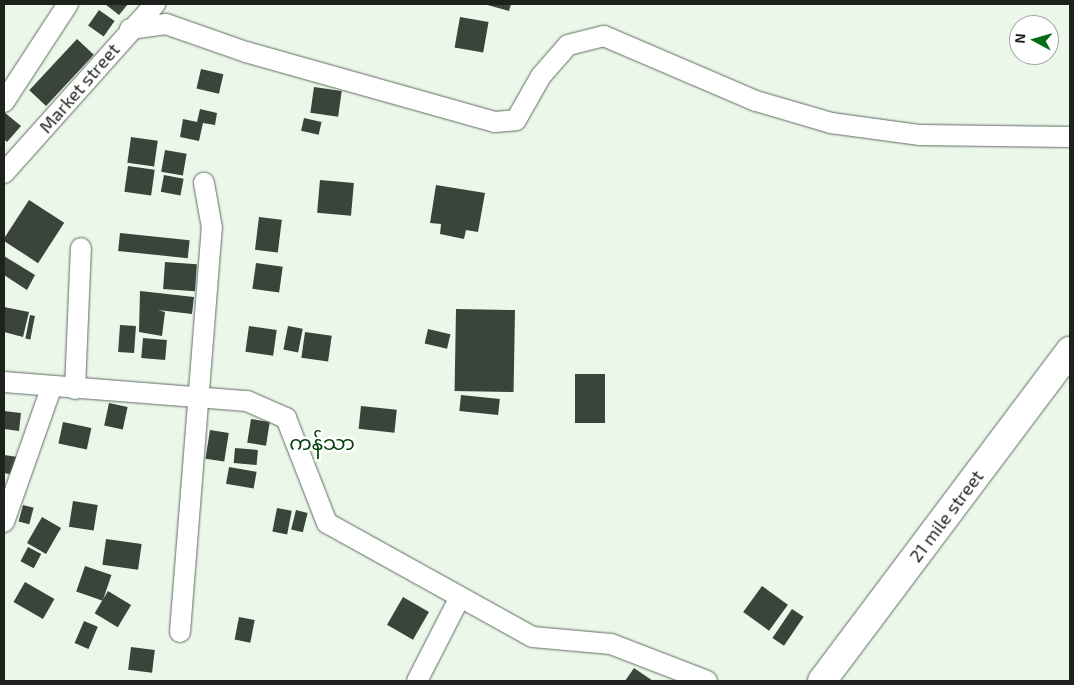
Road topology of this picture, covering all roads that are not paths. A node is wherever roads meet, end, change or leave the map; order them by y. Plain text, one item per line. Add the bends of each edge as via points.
1 (68, 4) edge
2 (155, 4) edge
3 (130, 29) junction
4 (4, 102) edge
5 (1070, 137) edge
6 (4, 173) edge
7 (204, 183) dead end
8 (81, 248) dead end
9 (1070, 351) edge
10 (4, 382) edge
11 (52, 386) junction
12 (74, 389) junction
13 (200, 401) junction
14 (4, 522) edge
15 (460, 597) junction
16 (180, 632) dead end
17 (416, 681) edge
18 (707, 681) edge
19 (822, 681) edge

1 - 4 street
2 - 3 street, Market street
3 - 5 street via 166,24 246,52 495,122 516,120 541,76 568,46 604,36 756,101 831,123 920,135
3 - 6 street, Market street
7 - 13 street via 212,228
8 - 12 street
9 - 19 street, 21 mile street
10 - 11 street
11 - 12 street
11 - 14 street
12 - 13 street
13 - 15 street via 247,401 286,418 327,523
13 - 16 street
15 - 17 street
15 - 18 street via 532,637 611,644

